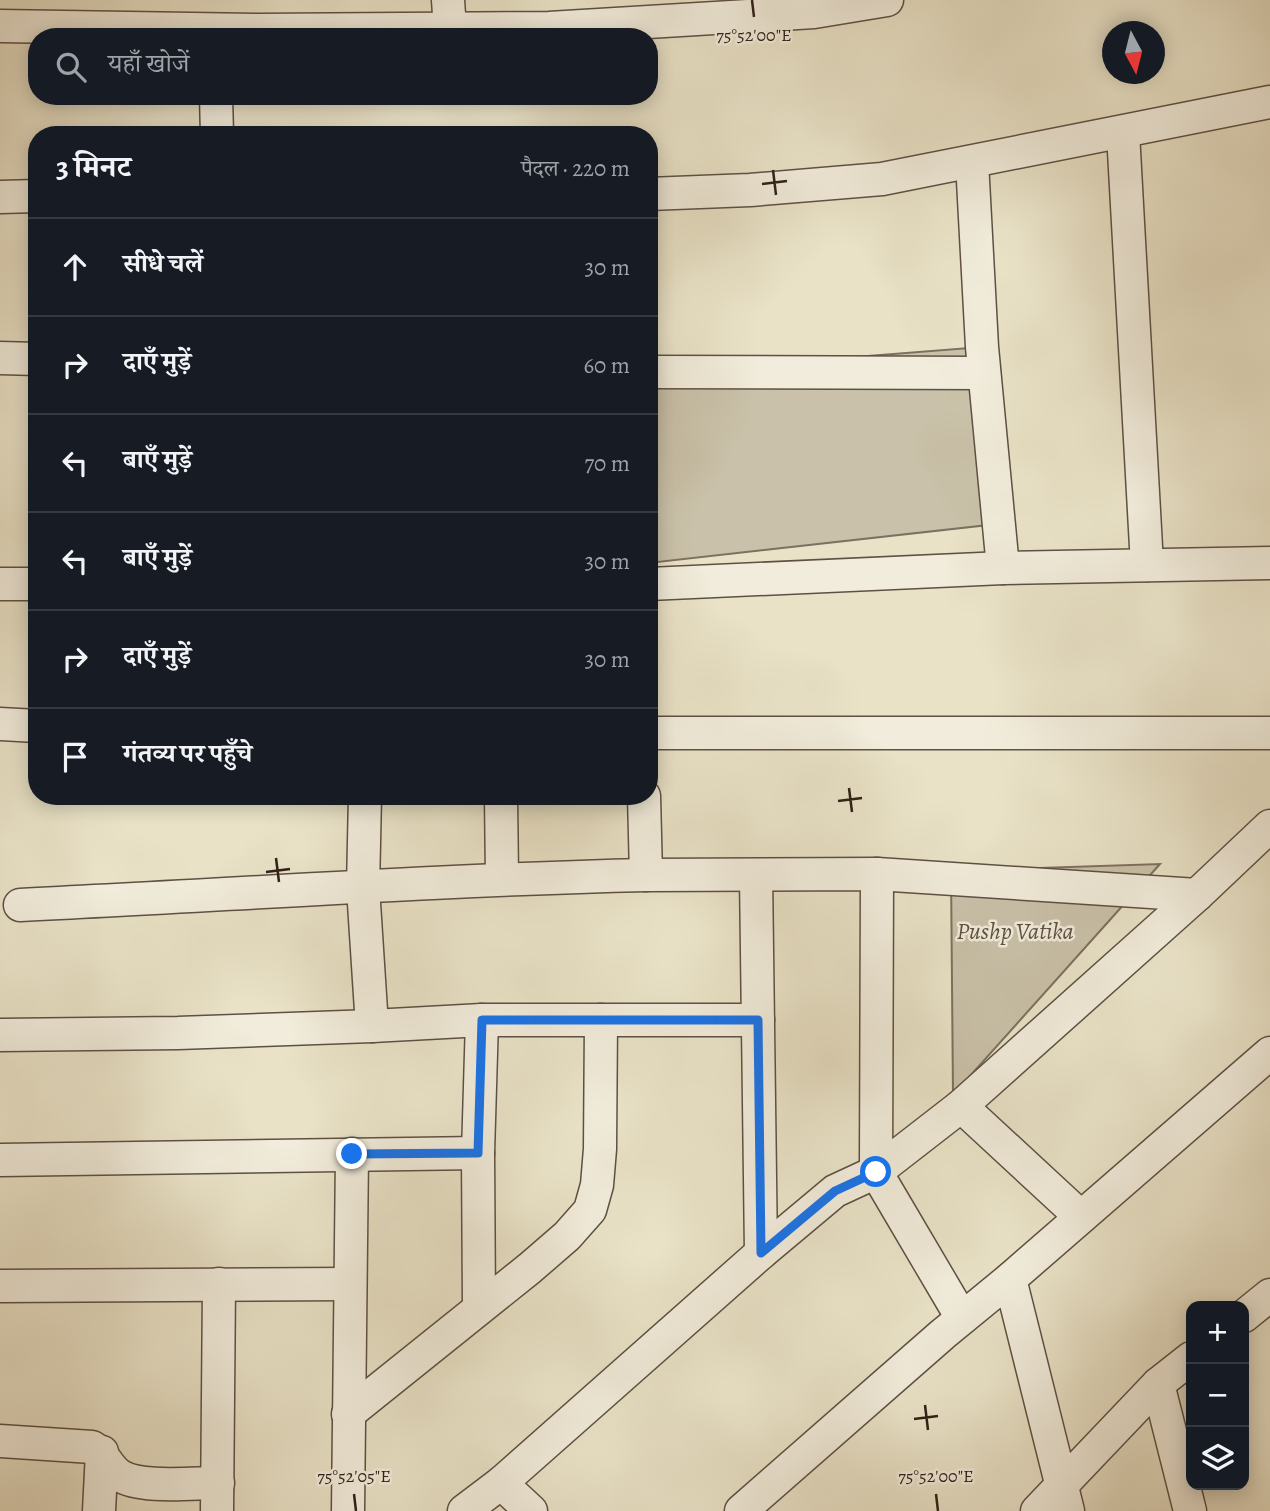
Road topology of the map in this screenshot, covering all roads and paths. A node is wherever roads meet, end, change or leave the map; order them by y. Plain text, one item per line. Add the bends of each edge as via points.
1 (887, 0) edge
2 (834, 4) edge
3 (701, 9) edge
4 (172, 14) edge
5 (449, 14) edge
6 (13, 17) edge
7 (204, 28) edge
8 (277, 28) edge
9 (1270, 102) edge
10 (216, 105) edge
11 (217, 126) edge
12 (1123, 133) junction
13 (972, 162) junction
14 (658, 194) edge
15 (0, 197) edge
16 (28, 197) edge
17 (0, 358) edge
18 (28, 359) edge
19 (658, 372) edge
20 (984, 373) junction
21 (1270, 563) edge
22 (1147, 565) junction
23 (1003, 568) junction
24 (0, 584) edge
25 (28, 584) edge
26 (658, 584) edge
27 (0, 724) edge
28 (28, 726) edge
29 (658, 733) edge
30 (1270, 733) edge
31 (365, 805) edge
32 (501, 805) edge
33 (644, 805) edge
34 (1270, 827) edge
35 (756, 874) junction
36 (877, 874) junction
37 (646, 875) junction
38 (502, 878) junction
39 (363, 888) junction
40 (1197, 895) junction
41 (20, 905) dead end
42 (482, 1020) junction
43 (601, 1020) junction
44 (758, 1020) junction
45 (372, 1026) junction
46 (0, 1035) edge
47 (1270, 1053) edge
48 (961, 1106) junction
49 (478, 1153) junction
50 (352, 1154) junction
51 (0, 1160) edge
52 (876, 1172) junction
53 (1081, 1217) junction
54 (761, 1253) junction
55 (1010, 1279) junction
56 (219, 1284) junction
57 (350, 1284) junction
58 (0, 1286) edge
59 (1270, 1295) edge
60 (479, 1308) junction
61 (1249, 1312) edge
62 (962, 1318) junction
63 (1186, 1362) edge
64 (1158, 1384) junction
65 (348, 1414) junction
66 (0, 1441) edge
67 (102, 1452) junction
68 (501, 1483) junction
69 (217, 1497) edge
70 (1065, 1498) edge
71 (99, 1511) edge
72 (348, 1511) edge
73 (464, 1511) edge
74 (531, 1511) edge
75 (741, 1511) edge
76 (1037, 1511) edge
77 (1191, 1511) edge

1 - 2 street
2 - 3 street via 814,12
3 - 5 street via 549,28
4 - 6 street
4 - 7 street
5 - 8 street
9 - 12 street
10 - 11 street
12 - 13 street
12 - 22 street
13 - 14 street via 882,179
13 - 20 street
15 - 16 street
17 - 18 street
19 - 20 street
20 - 23 street
21 - 22 street
22 - 23 street
23 - 26 street
24 - 25 street
27 - 28 street
29 - 30 street
31 - 39 street
32 - 38 street
33 - 37 street
34 - 40 street
35 - 36 street
35 - 37 street
35 - 44 street
36 - 40 street
36 - 52 street
37 - 38 street
38 - 39 street
39 - 41 street
39 - 45 street
40 - 48 street
42 - 43 street
42 - 45 street
42 - 49 street
43 - 44 street
43 - 60 street via 598,1173 590,1210 567,1236
44 - 54 street
45 - 46 street
47 - 53 street
48 - 52 street
48 - 53 street
49 - 50 street
49 - 60 street
50 - 51 street
50 - 57 street
52 - 54 street via 835,1191
52 - 62 street
53 - 55 street
54 - 68 street
55 - 62 street
55 - 70 street
56 - 57 street
56 - 58 street
56 - 69 street
57 - 65 street
59 - 61 street
60 - 65 street
62 - 75 street
63 - 64 street
64 - 70 street
64 - 77 street
65 - 72 street
66 - 67 street via 92,1447
67 - 69 street via 116,1474 127,1479
67 - 71 street
68 - 73 street
68 - 74 street
70 - 76 street

